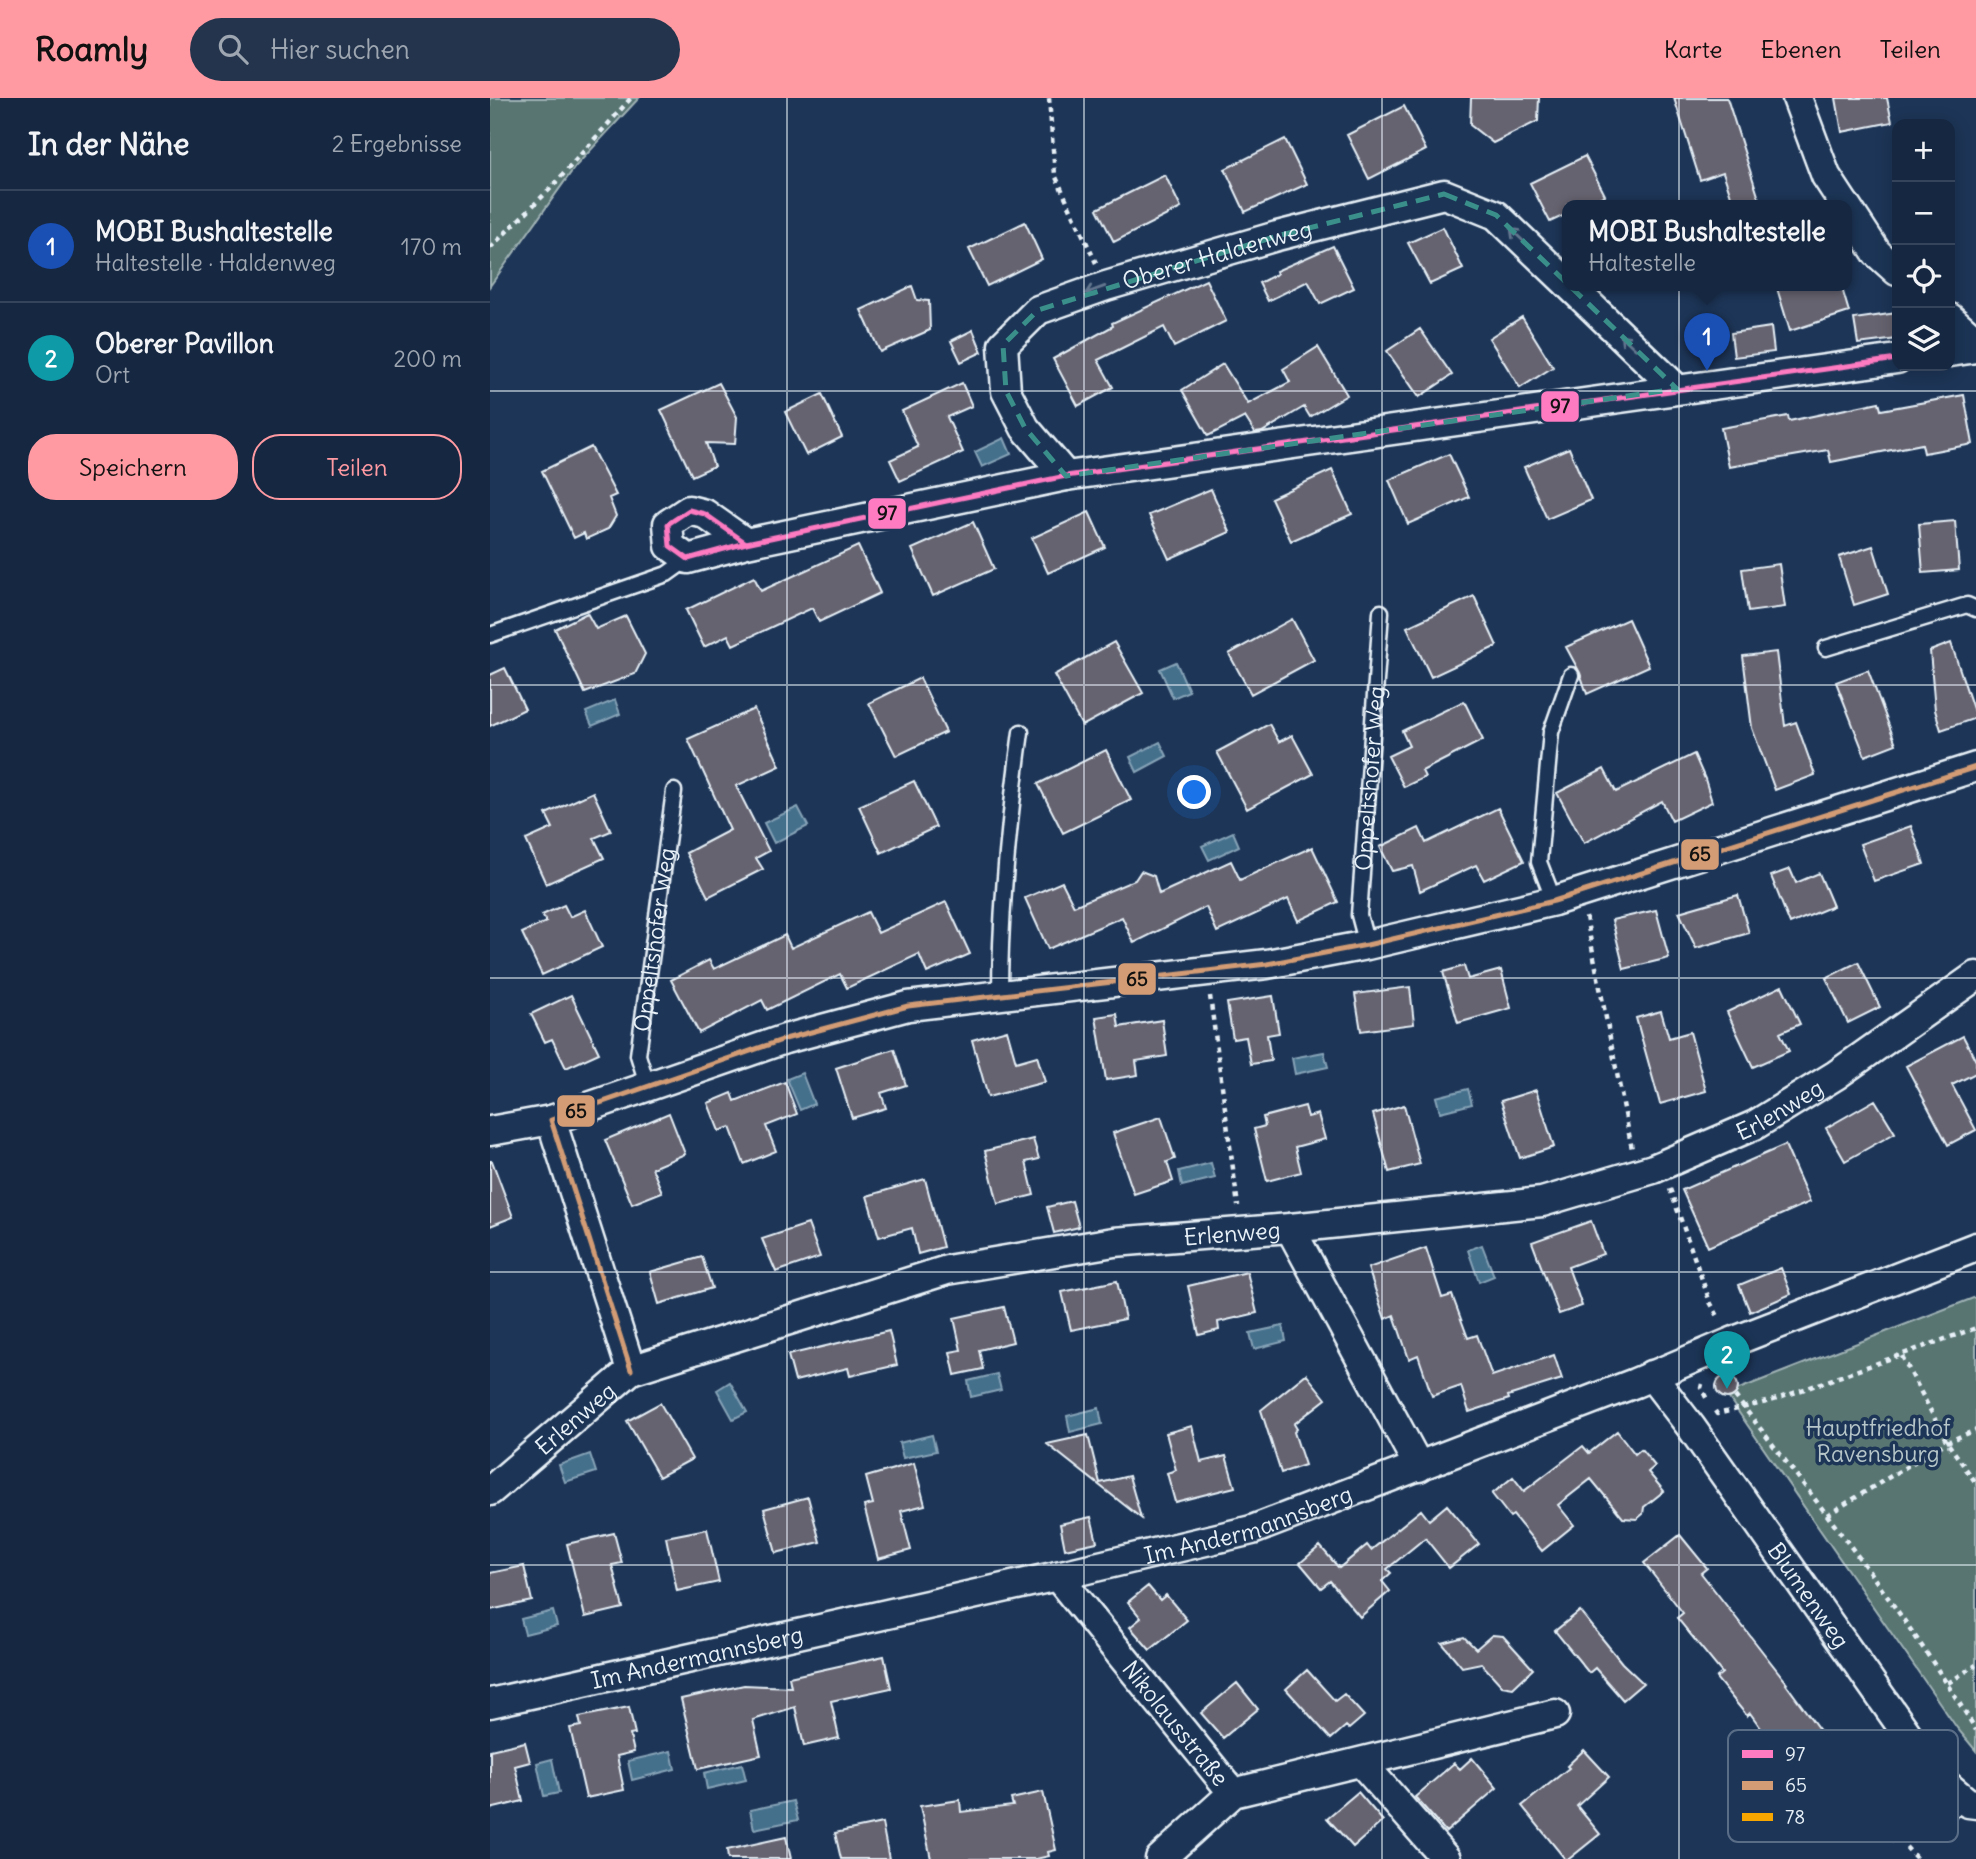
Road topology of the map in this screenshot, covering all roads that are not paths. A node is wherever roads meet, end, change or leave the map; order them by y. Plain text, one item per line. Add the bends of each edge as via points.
1 (1797, 98) edge
2 (1842, 200) edge
3 (1852, 215) edge
4 (1892, 266) edge
5 (1562, 278) edge
6 (1575, 291) edge
7 (1955, 322) edge
8 (1976, 341) edge
9 (1976, 348) edge
10 (1955, 351) edge
11 (1892, 360) edge
12 (1677, 389) junction
13 (1066, 476) junction
14 (746, 542) junction
15 (688, 559) junction
16 (1976, 609) edge
17 (1381, 612) dead end
18 (490, 635) edge
19 (1826, 649) dead end
20 (1571, 675) dead end
21 (1021, 732) dead end
22 (1976, 767) edge
23 (674, 791) dead end
24 (1554, 901) junction
25 (1367, 945) junction
26 (1976, 976) edge
27 (1000, 996) junction
28 (648, 1087) junction
29 (551, 1120) junction
30 (490, 1131) edge
31 (1290, 1228) junction
32 (1976, 1247) edge
33 (631, 1370) junction
34 (1651, 1375) junction
35 (1419, 1467) junction
36 (490, 1491) edge
37 (1057, 1577) junction
38 (490, 1703) edge
39 (1555, 1714) dead end
40 (1904, 1730) edge
41 (1362, 1763) junction
42 (1233, 1793) junction
43 (1160, 1859) edge
44 (1447, 1859) edge

1 - 2 street via 1826,176
3 - 4 street via 1877,253
5 -> 13 street, Oberer Haldenweg via 1496,215 1444,194 1277,236 1038,310 1003,345 1006,391 1025,428
12 -> 6 street, Oberer Haldenweg
7 - 8 street
9 - 10 street
11 - 12 street
12 - 13 street
13 - 14 street
14 - 15 street
14 - 15 street via 705,514 689,510 668,524 670,546
15 - 18 lane via 667,574
16 - 19 lane via 1967,605
17 - 25 lane, Oppeltshofer Weg via 1359,915
20 - 24 lane via 1551,732 1539,862
21 - 27 lane
22 - 24 street
23 - 28 lane, Oppeltshofer Weg via 638,1055
24 - 25 street
25 - 27 street via 1268,964
26 - 31 street, Erlenweg via 1836,1075 1755,1125 1661,1165 1542,1202
27 - 28 street via 896,1010 785,1039
28 - 29 street
29 - 30 street
29 - 33 street
31 - 33 street, Erlenweg via 1114,1242 947,1270
31 - 35 street
32 - 34 street, Im Andermannsberg
33 - 36 street, Erlenweg
34 - 35 street, Im Andermannsberg
34 - 40 street, Blumenweg
35 - 37 street, Im Andermannsberg via 1252,1530
37 - 38 street, Im Andermannsberg
37 - 42 street, Nikolausstraße
39 - 41 street
41 - 42 street
41 - 44 street
42 - 43 street, Nikolausstraße

